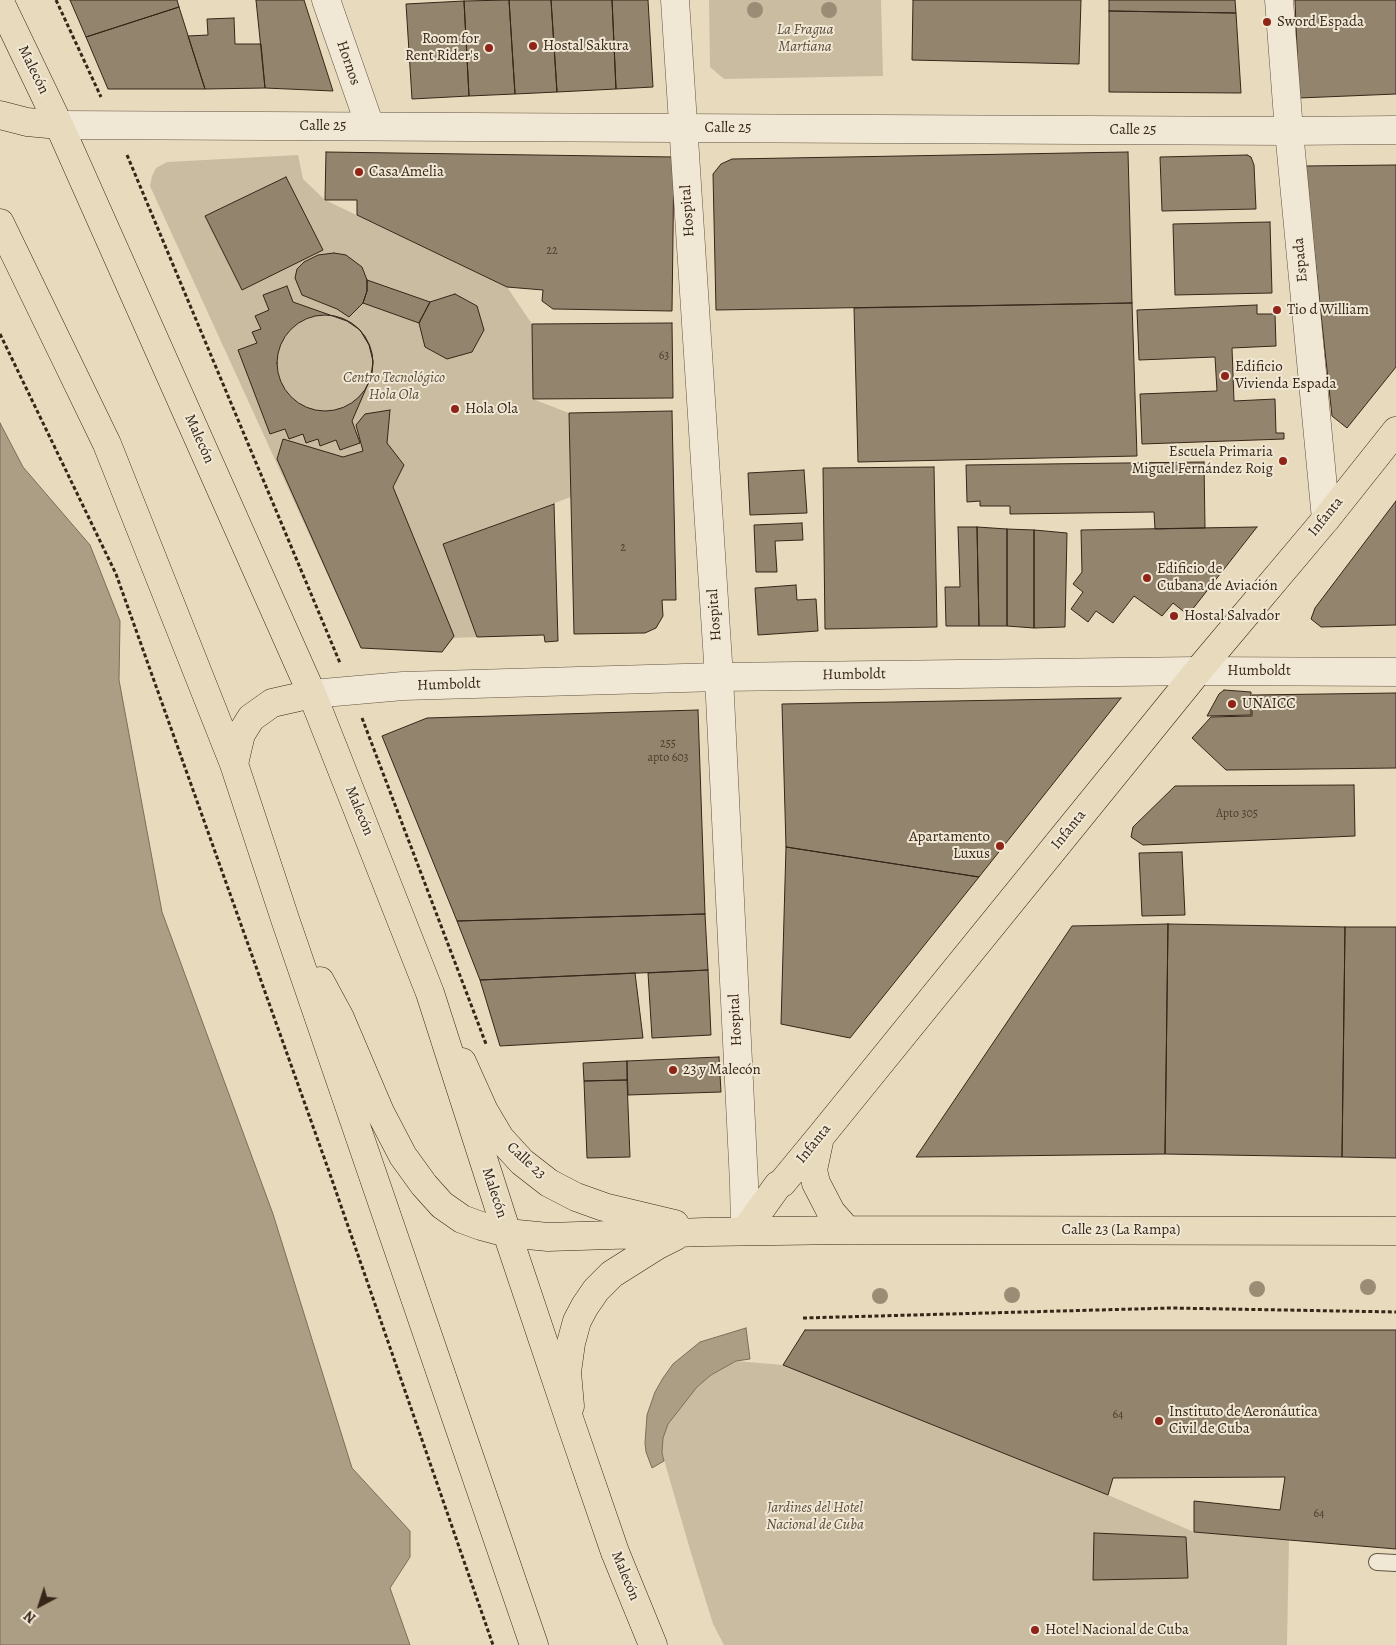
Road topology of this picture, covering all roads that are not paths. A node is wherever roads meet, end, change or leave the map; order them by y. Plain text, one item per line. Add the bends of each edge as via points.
1 (326, 0) edge
2 (675, 0) edge
3 (1279, 0) edge
4 (0, 2) edge
5 (0, 115) edge
6 (60, 125) junction
7 (370, 126) junction
8 (682, 127) junction
9 (1396, 130) edge
10 (1289, 131) junction
11 (0, 223) edge
12 (1396, 430) edge
13 (1326, 519) junction
14 (1198, 670) junction
15 (1396, 672) edge
16 (719, 677) junction
17 (312, 694) junction
18 (234, 764) junction
19 (285, 919) junction
20 (430, 993) junction
21 (820, 1137) junction
22 (847, 1230) junction
23 (745, 1231) junction
24 (1396, 1231) edge
25 (705, 1232) junction
26 (507, 1233) junction
27 (571, 1424) junction
28 (1377, 1562) dead end
29 (1396, 1563) edge
30 (534, 1645) edge
31 (653, 1645) edge

1 - 7 street, Hornos
2 - 8 street, Hospital
3 - 10 street, Espada
4 - 6 main road, Malecón
5 - 6 main road via 26,122
6 - 7 street, Calle 25
6 - 17 main road, Malecón
7 - 8 street, Calle 25
8 - 10 street, Calle 25
8 - 16 street, Hospital
9 - 10 street, Calle 25
10 - 13 street, Espada
11 - 18 main road via 107,444
12 - 13 main road, Infanta
13 - 14 main road, Infanta
14 - 15 street, Humboldt
14 - 16 street, Humboldt
14 - 21 main road, Infanta
16 - 17 street, Humboldt via 413,686
16 - 23 street, Hospital
17 - 18 main road via 272,703 251,718 241,734
17 - 20 main road, Malecón
18 - 19 main road
19 - 26 main road, Calle 23 via 340,1018 380,1112 403,1156 442,1205 462,1219
19 - 30 main road
20 - 25 main road, Calle 23 via 484,1111 500,1138 522,1162 549,1183 576,1197
20 - 26 main road, Malecón
21 - 22 main road via 813,1170 816,1183 831,1212
21 - 23 main road, Infanta via 778,1185
22 - 23 main road, Calle 23
22 - 24 main road, Calle 23 (La Rampa)
23 - 25 main road, Calle 23
25 - 26 main road, Calle 23 via 548,1237
25 - 27 main road via 675,1236 658,1245 612,1274 596,1290 577,1321 571,1343 567,1372
26 - 27 main road, Malecón
27 - 31 main road, Malecón via 615,1552
28 - 29 lane

